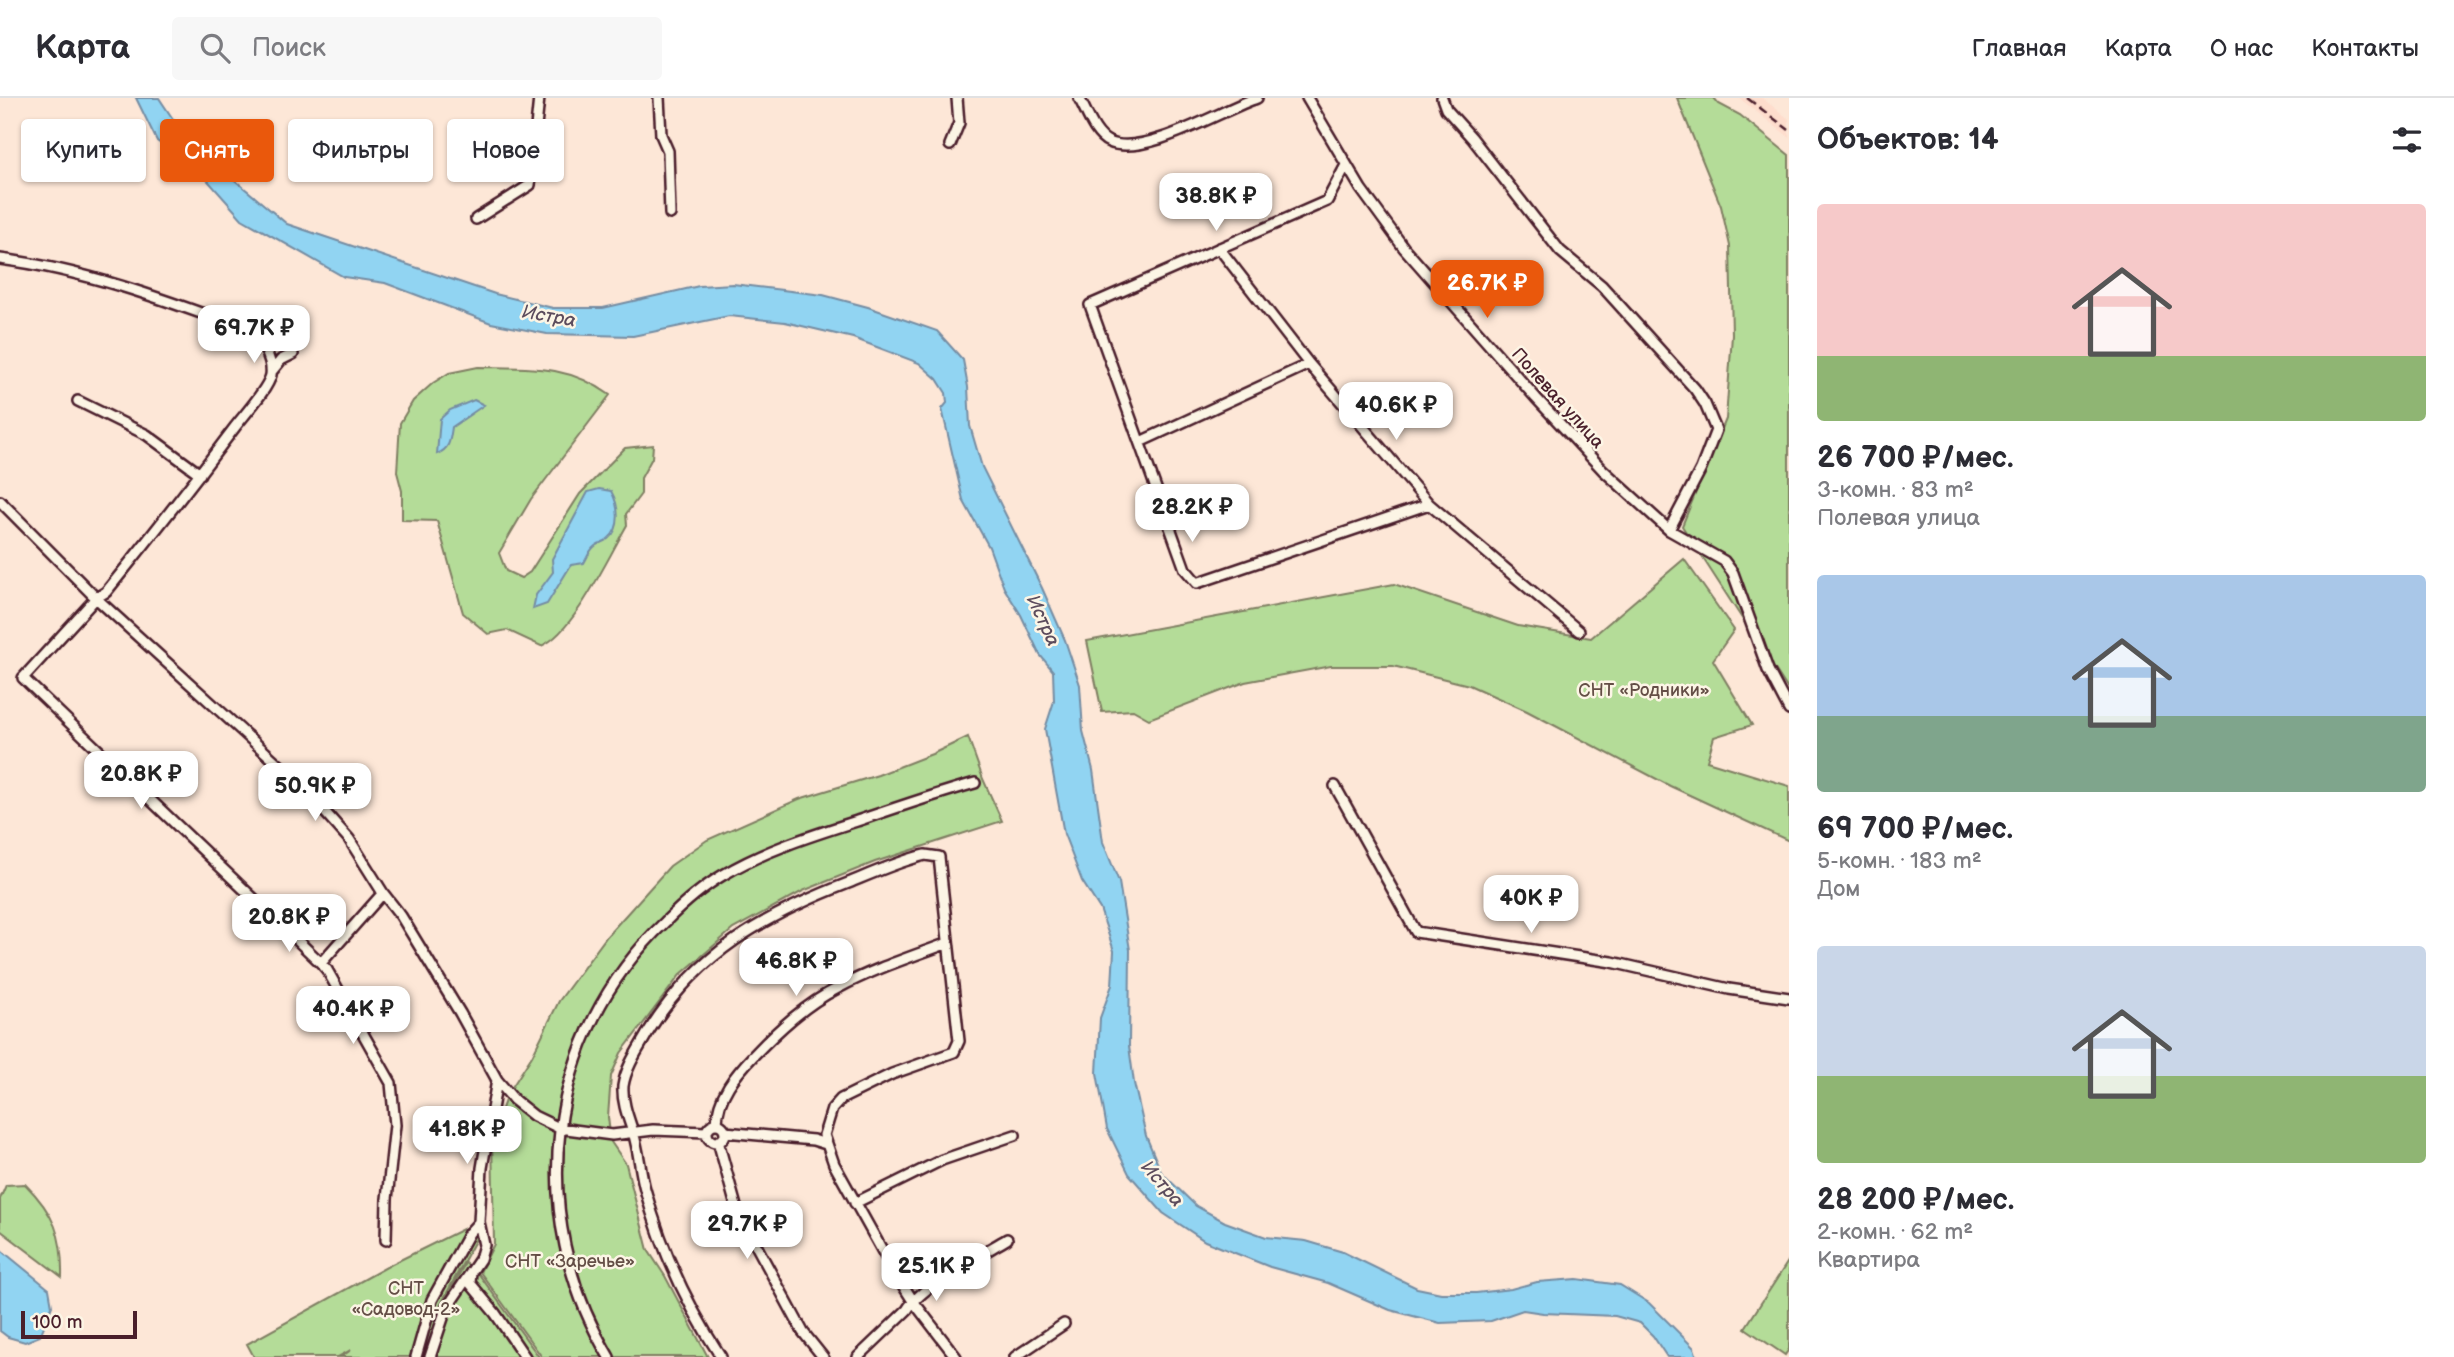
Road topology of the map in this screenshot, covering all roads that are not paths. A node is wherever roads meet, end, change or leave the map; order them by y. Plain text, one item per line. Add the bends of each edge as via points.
1 (539, 98) edge
2 (659, 98) edge
3 (957, 98) edge
4 (1079, 98) edge
5 (1257, 98) edge
6 (1307, 98) edge
7 (1442, 98) edge
8 (950, 145) dead end
9 (1346, 165) junction
10 (670, 214) dead end
11 (475, 219) dead end
12 (1219, 248) junction
13 (0, 259) edge
14 (293, 354) dead end
15 (1309, 364) junction
16 (272, 371) junction
17 (78, 401) dead end
18 (1140, 442) junction
19 (200, 474) junction
20 (0, 501) edge
21 (1429, 504) junction
22 (1674, 533) junction
23 (96, 598) junction
24 (1579, 631) dead end
25 (1789, 710) edge
26 (975, 783) dead end
27 (1335, 786) dead end
28 (383, 893) junction
29 (948, 943) junction
30 (321, 963) junction
31 (1789, 998) edge
32 (496, 1080) junction
33 (717, 1124) junction
34 (559, 1128) junction
35 (632, 1131) junction
36 (707, 1132) junction
37 (724, 1132) junction
38 (1015, 1135) dead end
39 (718, 1141) junction
40 (826, 1144) junction
41 (855, 1203) junction
42 (479, 1222) junction
43 (1007, 1238) dead end
44 (386, 1240) dead end
45 (471, 1271) junction
46 (913, 1301) junction
47 (1063, 1324) dead end
48 (416, 1357) edge
49 (430, 1357) edge
50 (525, 1357) edge
51 (609, 1357) edge
52 (721, 1357) edge
53 (823, 1357) edge
54 (858, 1357) edge
55 (956, 1357) edge
56 (1015, 1357) edge

1 - 11 street via 530,185
2 - 10 street via 661,135 668,151
3 - 8 street via 959,123
4 - 5 street via 1097,131 1109,142 1127,145 1190,129
6 - 9 street, Полевая улица
7 - 22 street via 1446,109 1560,251 1602,286 1705,404 1716,430
9 - 12 street via 1327,201
9 - 22 street, Полевая улица via 1404,248 1499,357 1603,470
12 - 15 street
12 - 18 street via 1090,305
13 - 16 street via 137,291 253,332 263,343
14 - 16 street
15 - 18 street
15 - 21 street
16 - 19 street
17 - 19 street via 147,435
18 - 21 street via 1185,569 1197,583
19 - 23 street via 106,592
20 - 23 street
21 - 24 street
22 - 25 street, Полевая улица via 1724,561 1733,573 1768,670
23 - 28 street via 299,783 349,839
23 - 30 street via 23,678
26 - 34 street via 812,835 751,860 692,896 624,966 598,1008 571,1075
27 - 31 street via 1416,932 1612,962
28 - 30 street
28 - 32 street via 460,1013
29 - 33 street via 836,989 780,1028 729,1083
29 - 35 street via 939,857 925,855 812,897 741,934 677,992 635,1052 623,1086
29 - 40 street via 959,1041 954,1052 891,1074 841,1099 832,1109
30 - 44 street via 391,1083 395,1125
32 - 34 street via 525,1110
32 - 42 street
33 - 36 street
33 - 37 street
34 - 35 street via 612,1135
34 - 51 street via 557,1192 567,1257 579,1296
35 - 36 street
35 - 52 street via 661,1243 689,1304
36 - 39 street via 710,1140
37 - 39 street
37 - 40 street
38 - 41 street via 942,1160
39 - 53 street via 737,1210 803,1332
40 - 41 street
41 - 46 street
42 - 45 street via 484,1245
42 - 48 street via 432,1300
43 - 46 street
45 - 49 street via 446,1309
45 - 50 street via 470,1283
46 - 54 street
46 - 55 street
47 - 56 street

